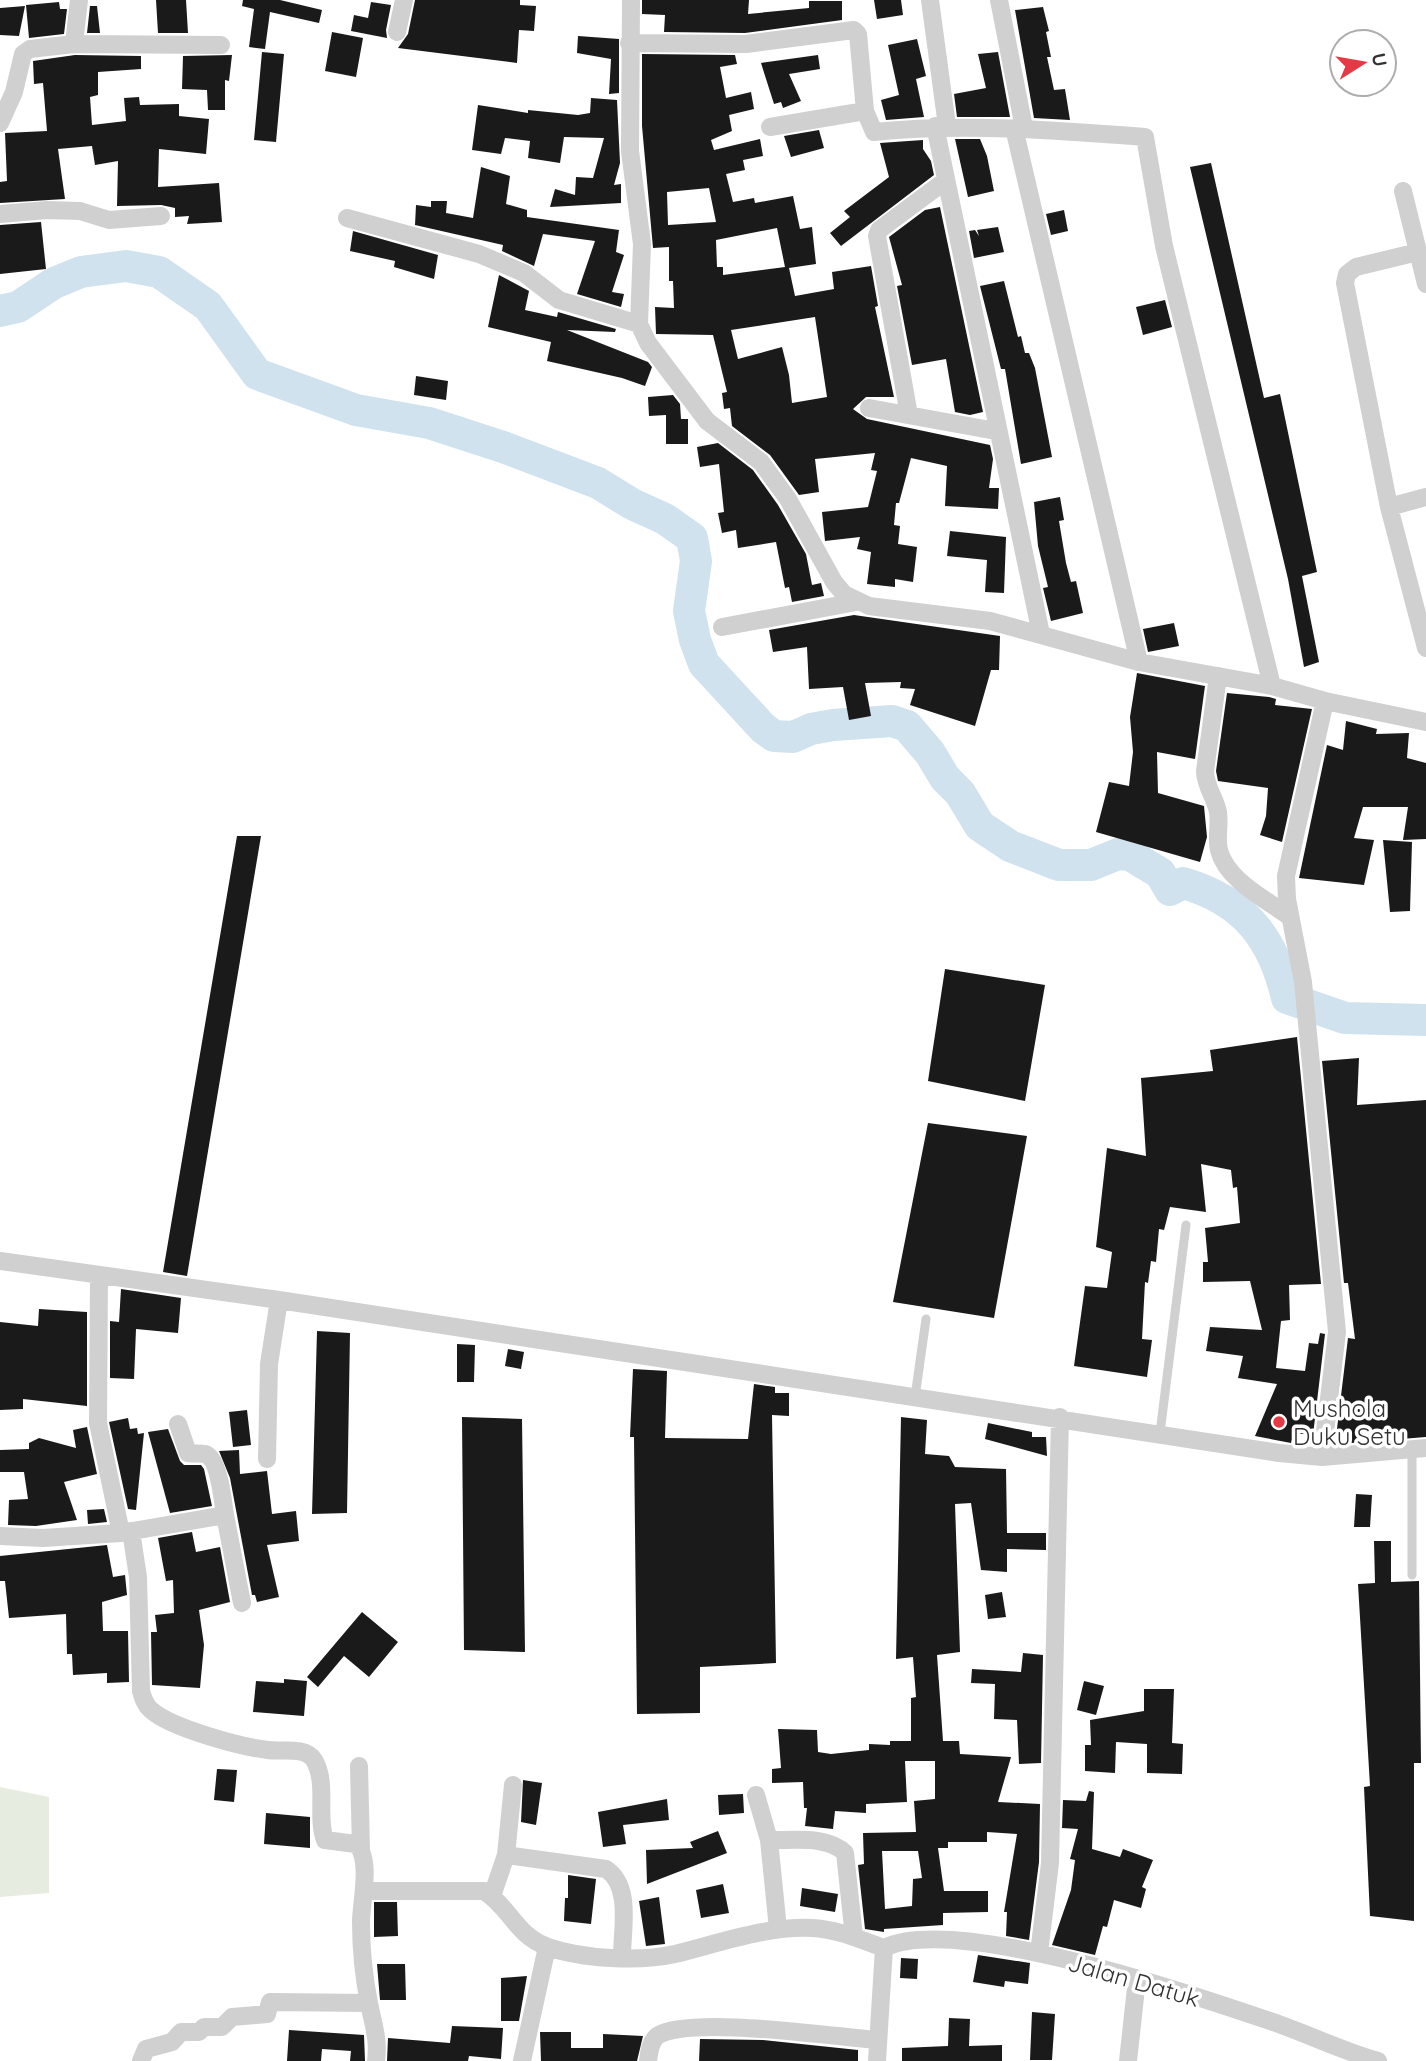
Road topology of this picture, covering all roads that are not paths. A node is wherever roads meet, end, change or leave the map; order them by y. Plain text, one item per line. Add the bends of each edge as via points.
1 (79, 0) edge
2 (404, 0) edge
3 (631, 0) edge
4 (930, 0) edge
5 (999, 0) edge
6 (397, 32) dead end
7 (629, 43) junction
8 (74, 44) junction
9 (221, 45) dead end
10 (865, 111) junction
11 (0, 122) edge
12 (941, 126) junction
13 (770, 127) dead end
14 (1019, 128) junction
15 (945, 181) junction
16 (1403, 191) dead end
17 (0, 214) edge
18 (161, 216) dead end
19 (347, 218) dead end
20 (1418, 252) junction
21 (1426, 284) edge
22 (639, 324) junction
23 (869, 408) dead end
24 (909, 415) junction
25 (996, 431) junction
26 (1426, 497) edge
27 (1389, 507) junction
28 (856, 602) junction
29 (722, 627) dead end
30 (1041, 634) junction
31 (1426, 648) edge
32 (1139, 662) junction
33 (1218, 676) junction
34 (1272, 686) junction
35 (1325, 701) junction
36 (1426, 722) edge
37 (1290, 917) junction
38 (1186, 1225) dead end
39 (0, 1261) edge
40 (99, 1275) junction
41 (279, 1300) junction
42 (926, 1319) dead end
43 (915, 1397) junction
44 (1060, 1417) junction
45 (178, 1424) dead end
46 (1160, 1433) junction
47 (1419, 1450) edge
48 (1322, 1457) junction
49 (267, 1459) dead end
50 (225, 1515) junction
51 (126, 1532) junction
52 (0, 1536) edge
53 (1412, 1574) dead end
54 (242, 1603) dead end
55 (359, 1766) dead end
56 (513, 1785) dead end
57 (756, 1795) dead end
58 (769, 1840) junction
59 (361, 1850) junction
60 (506, 1855) junction
61 (366, 1891) junction
62 (492, 1896) junction
63 (778, 1929) junction
64 (854, 1937) junction
65 (547, 1947) junction
66 (884, 1948) junction
67 (1039, 1953) junction
68 (622, 1957) junction
69 (1137, 1979) junction
70 (369, 2003) junction
71 (878, 2036) junction
72 (1373, 2060) edge
73 (141, 2061) edge
74 (376, 2061) edge
75 (522, 2061) edge
76 (648, 2061) edge
77 (877, 2061) edge
78 (1128, 2061) edge

1 - 8 street
2 - 6 street
3 - 7 street
4 - 12 street
5 - 14 street
7 - 10 street via 746,44 854,30
7 - 22 street via 630,151 642,244
8 - 9 street
8 - 11 street via 26,51
10 - 12 street via 874,132
10 - 13 street
12 - 14 street
12 - 15 street
14 - 32 street
14 - 34 street via 1144,137 1164,246
15 - 24 street via 877,236
15 - 25 street
16 - 20 street
17 - 18 street via 80,211 108,220
19 - 22 street via 479,254 524,273 559,300
20 - 21 street
20 - 27 street via 1356,267 1345,282
22 - 28 street via 707,421 761,462 788,499 834,582
23 - 24 street
24 - 25 street
25 - 30 street
26 - 27 street
27 - 31 street
28 - 29 street
28 - 30 street via 990,621
30 - 32 street
32 - 33 street
33 - 34 street
33 - 37 street via 1205,779 1218,810 1219,853 1242,881
34 - 35 street
35 - 36 street
35 - 37 street via 1288,858
37 - 48 street via 1303,982 1337,1332
38 - 46 lane
39 - 40 street
40 - 41 street
40 - 51 street via 98,1423
41 - 43 street
41 - 49 street via 269,1364
42 - 43 lane
43 - 44 street
44 - 46 street
44 - 67 street via 1050,1863
45 - 50 street via 188,1453 211,1458 222,1488
46 - 48 street
47 - 48 street
47 - 53 lane
50 - 51 street
50 - 54 street
51 - 52 street
51 - 59 street via 138,1577 145,1704 179,1725 268,1751 305,1752 314,1760 325,1840 356,1844
55 - 59 street
56 - 60 street
57 - 58 street
58 - 63 street
58 - 64 street via 823,1842 837,1845 845,1853
59 - 61 street
60 - 62 street
60 - 68 street via 606,1868 618,1877
61 - 62 street via 467,1889
61 - 70 street via 362,1936
62 - 65 street via 514,1926
63 - 64 street via 812,1928
63 - 68 street via 674,1954
64 - 66 street
65 - 68 street
65 - 75 street
66 - 67 street, Jalan Datuk via 901,1940 936,1938
66 - 71 street
67 - 69 street, Jalan Datuk
69 - 72 street, Jalan Datuk
69 - 78 street
70 - 73 street via 270,2001 267,2014 232,2017 222,2027 181,2032 172,2042 146,2049
70 - 74 street via 378,2036
71 - 76 street via 708,2026 658,2036
71 - 77 street

